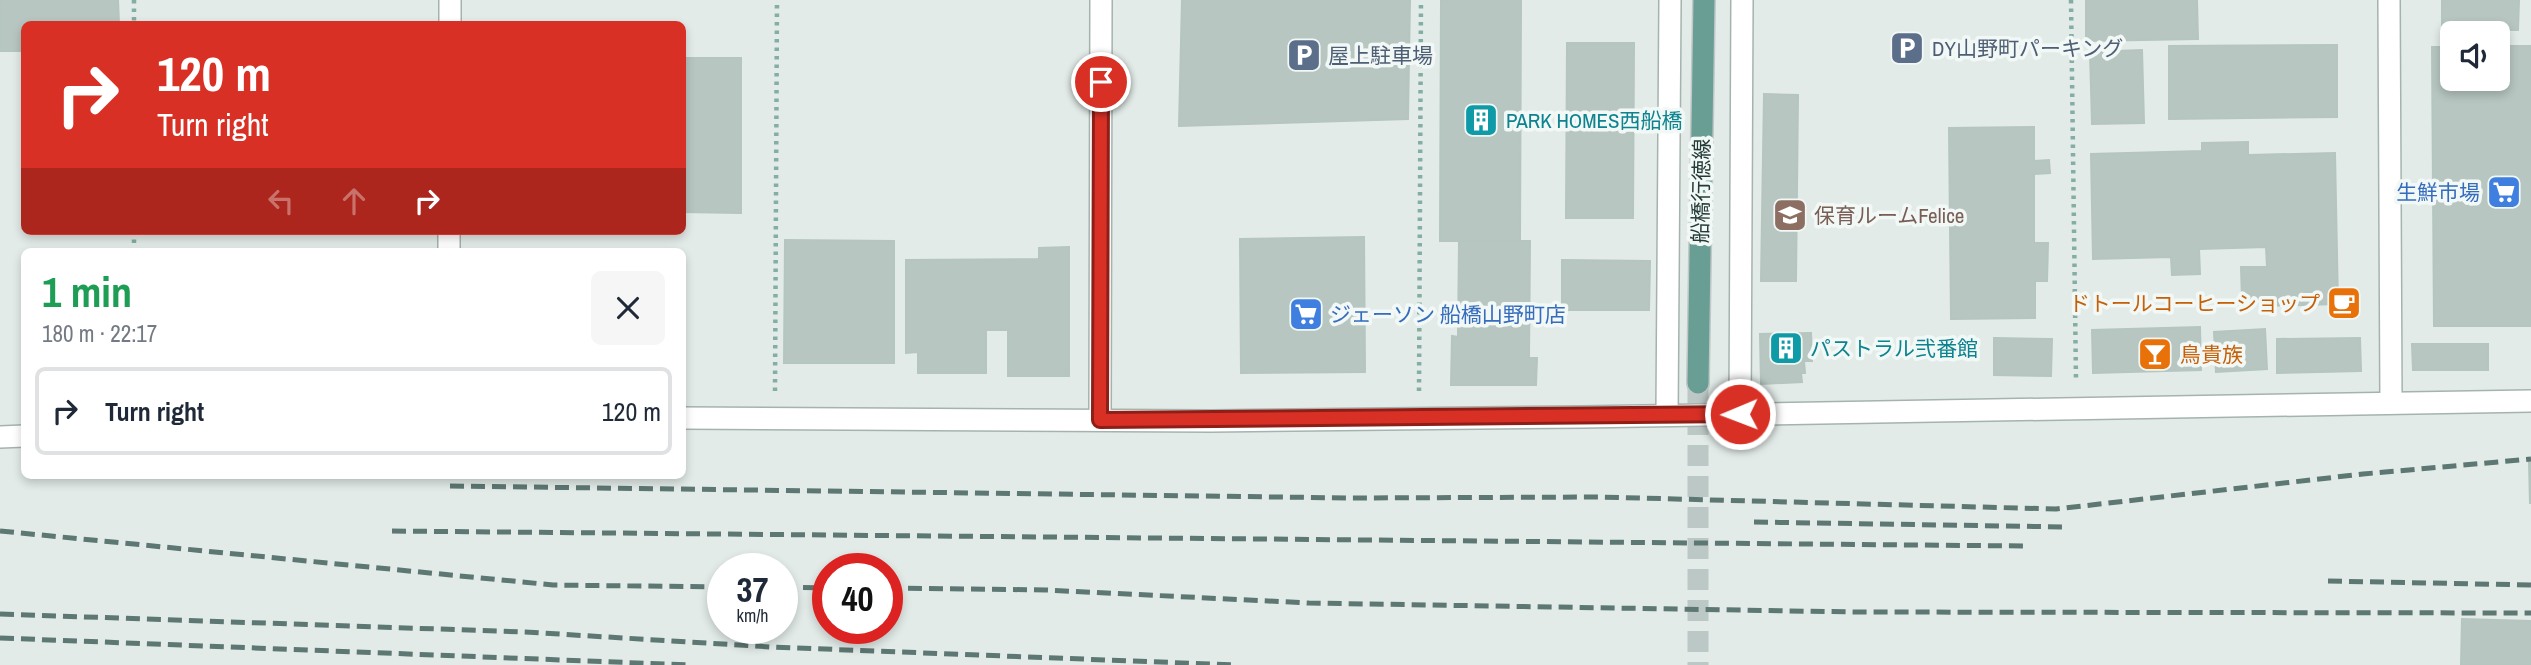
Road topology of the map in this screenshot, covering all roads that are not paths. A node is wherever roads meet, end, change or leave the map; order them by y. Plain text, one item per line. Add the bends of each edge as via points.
1 (450, 0) edge
2 (1101, 0) edge
3 (1670, 0) edge
4 (1704, 0) edge
5 (1742, 0) edge
6 (2389, 0) edge
7 (450, 21) edge
8 (1698, 383) tunnel mouth
9 (2531, 401) edge
10 (2391, 403) junction
11 (1740, 414) junction
12 (1667, 415) junction
13 (686, 418) edge
14 (1100, 420) junction
15 (21, 436) edge
16 (0, 438) edge

1 - 7 street
2 - 14 street
3 - 12 street
4 - 8 main road, 船橋行徳線
5 - 11 street
6 - 10 street
9 - 10 street
10 - 11 street
11 - 12 street
12 - 14 street
13 - 14 street
15 - 16 street

